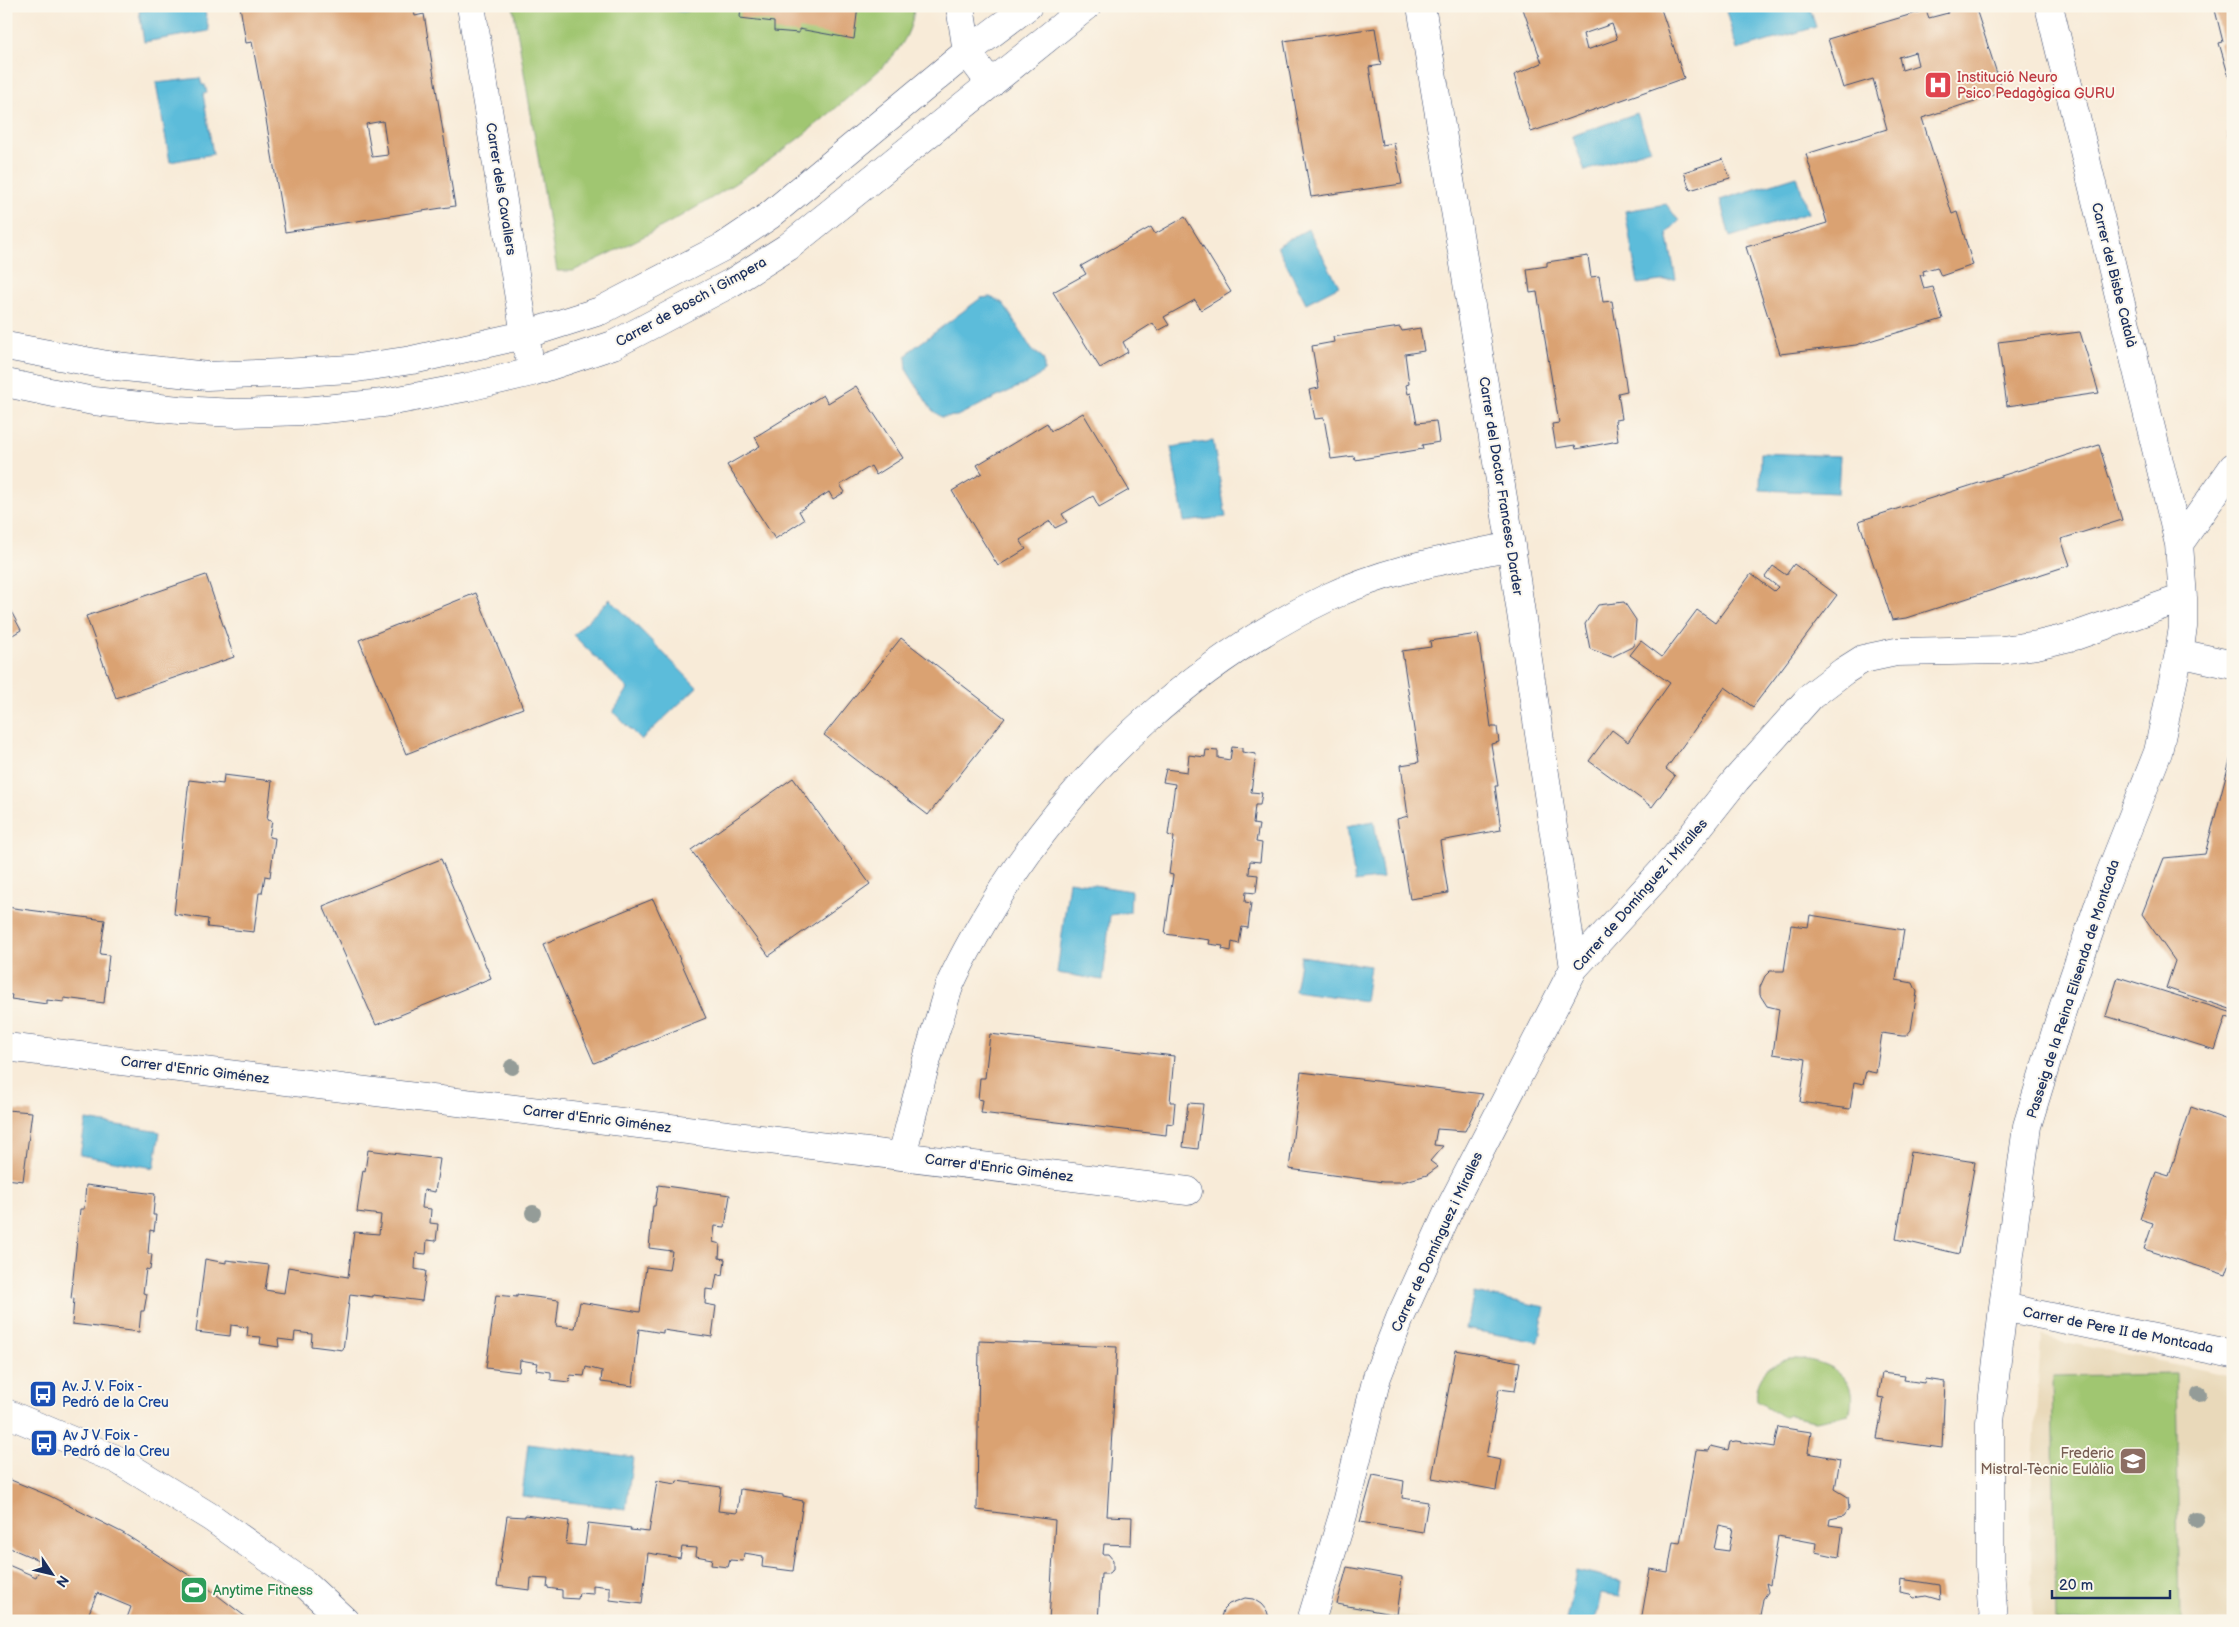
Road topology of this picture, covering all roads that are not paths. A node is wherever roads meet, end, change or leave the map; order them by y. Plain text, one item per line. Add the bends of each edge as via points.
1 (471, 6) edge
2 (960, 6) edge
3 (1028, 6) edge
4 (1087, 6) edge
5 (1421, 6) edge
6 (2049, 6) edge
7 (967, 52) junction
8 (991, 84) junction
9 (524, 335) junction
10 (6, 346) edge
11 (532, 372) junction
12 (6, 383) edge
13 (2233, 467) edge
14 (2180, 544) junction
15 (1512, 546) junction
16 (2183, 598) junction
17 (2179, 653) junction
18 (2233, 665) edge
19 (1574, 968) junction
20 (6, 1047) edge
21 (902, 1156) junction
22 (1188, 1192) dead end
23 (2003, 1307) junction
24 (2233, 1354) edge
25 (6, 1413) edge
26 (345, 1621) edge
27 (1311, 1621) edge
28 (1994, 1621) edge

1 - 9 street, Carrer dels Cavallers
2 - 7 street
3 - 7 street
4 - 8 street, Carrer de Bosch i Gimpera
5 - 15 street, Carrer del Doctor Francesc Darder
6 - 14 street, Carrer del Bisbe Català
7 - 8 street
7 - 9 street via 769,216 723,247 600,312
8 - 11 street, Carrer de Bosch i Gimpera via 788,247 731,283 613,345
9 - 10 street via 412,360 350,369 207,376 107,365
9 - 11 street, Carrer dels Cavallers
11 - 12 street, Carrer de Bosch i Gimpera via 383,403 295,412 179,410 93,401
13 - 14 street
14 - 16 street, Passeig de la Reina Elisenda de Montcada
15 - 19 street, Carrer del Doctor Francesc Darder
15 - 21 street via 1407,568 1331,596 1263,632 1192,681 1123,740 1068,799 1038,838 983,922 951,983 921,1077
16 - 17 street, Passeig de la Reina Elisenda de Montcada
16 - 19 street, Carrer de Domínguez i Miralles via 2075,636 2037,645 2002,650 1896,652 1856,663 1811,696 1736,780 1675,857
17 - 18 street
17 - 23 street, Passeig de la Reina Elisenda de Montcada via 2158,752 2105,886 2028,1126
19 - 27 street, Carrer de Domínguez i Miralles via 1448,1212 1400,1318 1378,1377 1343,1515
20 - 21 street, Carrer d'Enric Giménez
21 - 22 street, Carrer d'Enric Giménez
23 - 24 street, Carrer de Pere II de Montcada
23 - 28 street, Passeig de la Reina Elisenda de Montcada via 1990,1422 1990,1567
25 - 26 street via 118,1460 212,1518 305,1584

